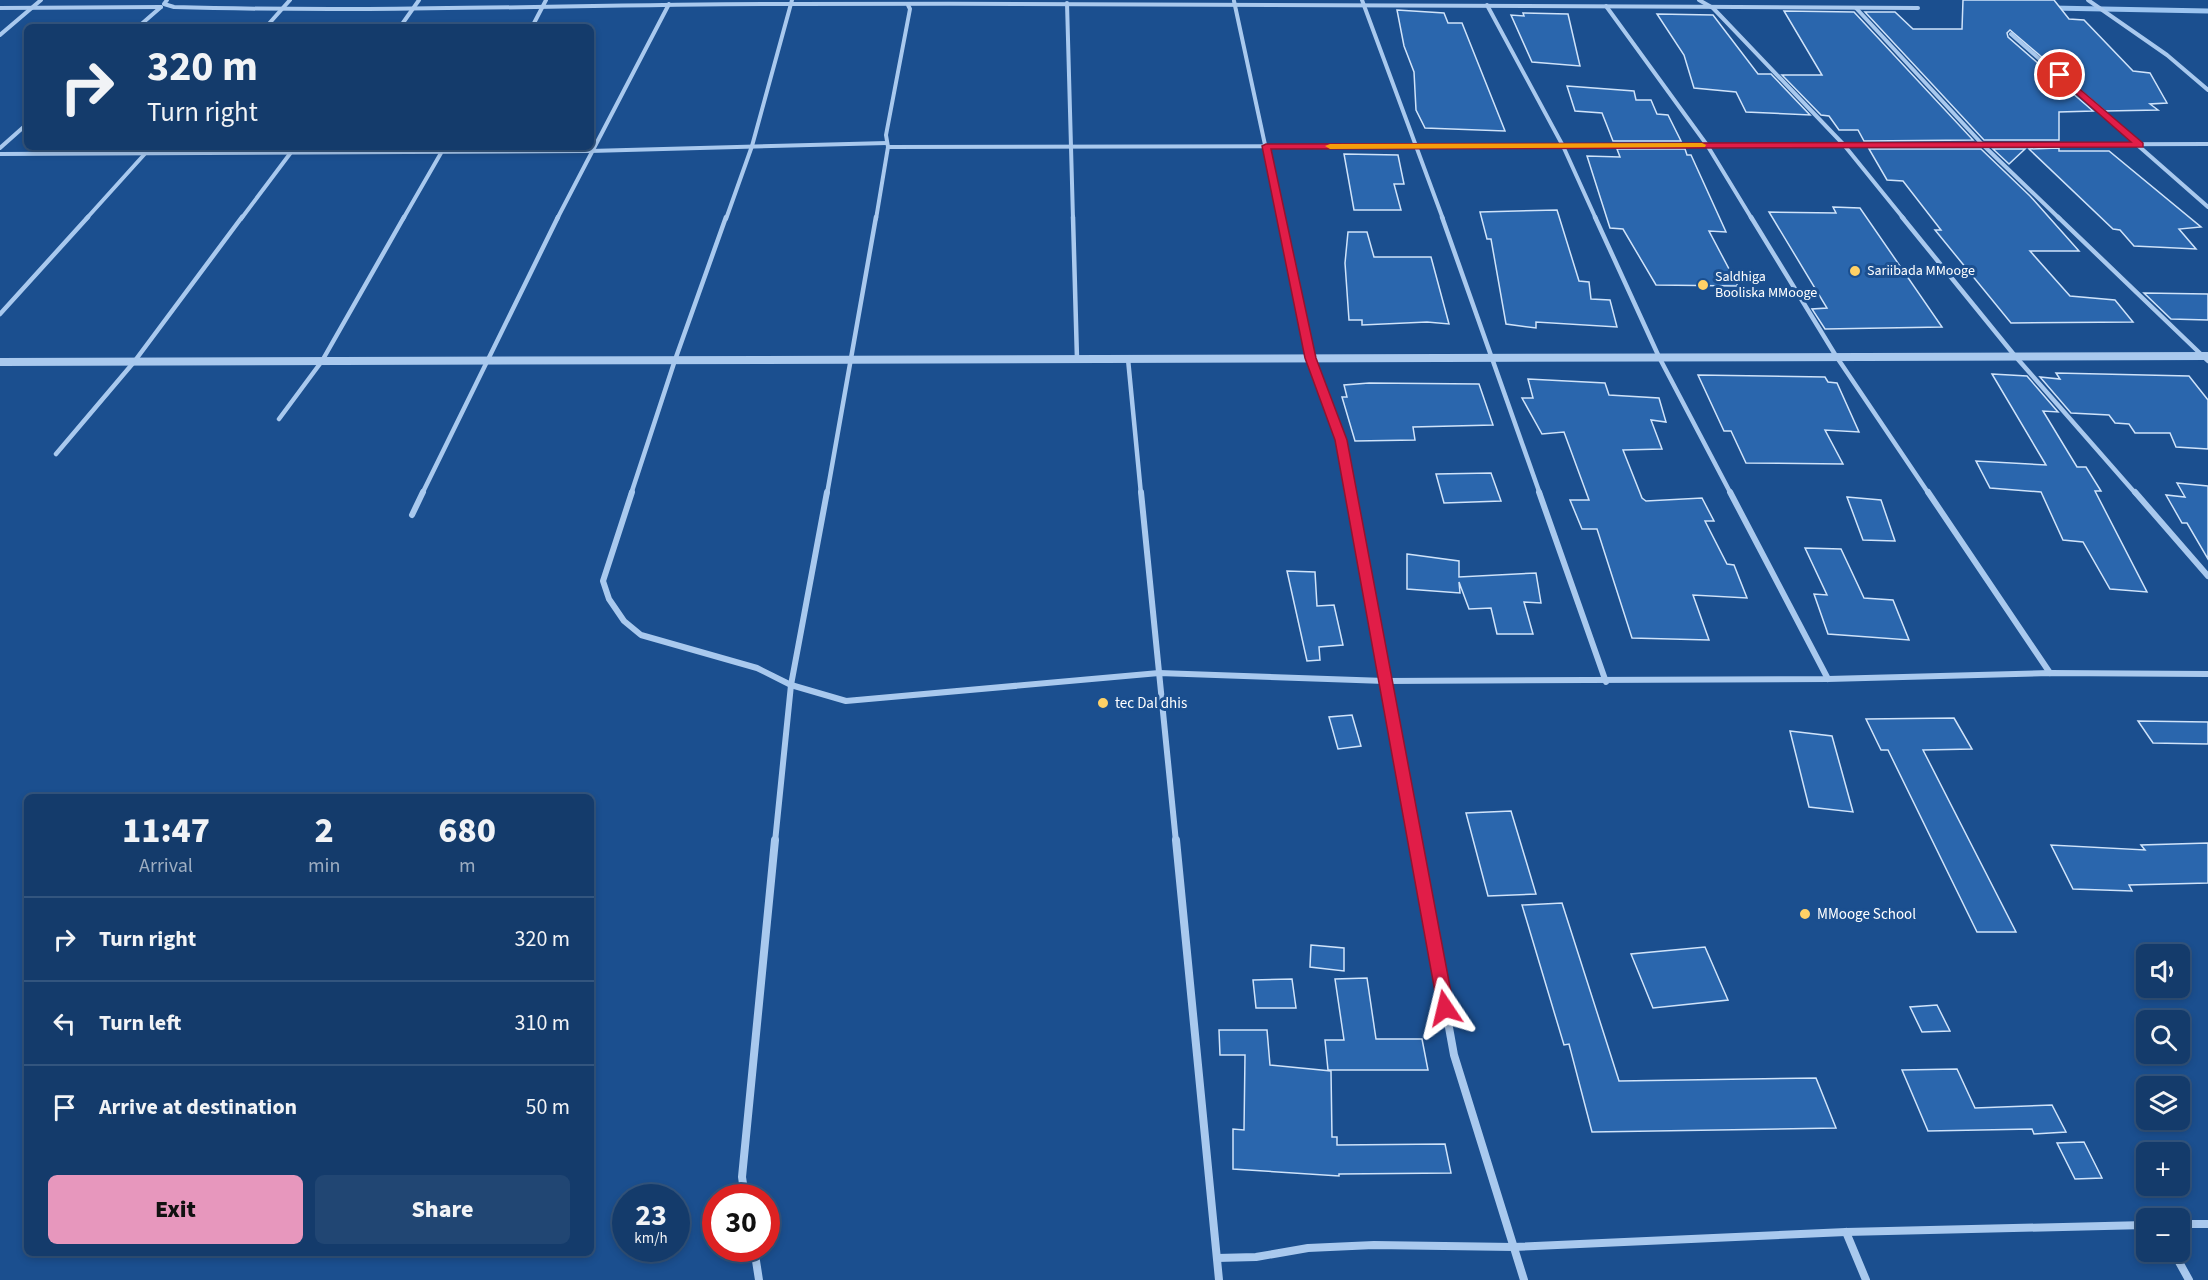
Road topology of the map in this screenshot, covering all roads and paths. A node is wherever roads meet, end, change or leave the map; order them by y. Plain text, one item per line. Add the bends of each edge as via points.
1 (41, 0) edge
2 (290, 0) edge
3 (419, 0) edge
4 (546, 0) edge
5 (1699, 0) edge
6 (2088, 0) edge
7 (669, 2) edge
8 (791, 2) edge
9 (914, 2) edge
10 (1234, 2) edge
11 (1363, 2) edge
12 (1067, 3) junction
13 (164, 4) edge
14 (908, 5) junction
15 (1487, 5) junction
16 (1606, 6) junction
17 (0, 8) edge
18 (32, 8) junction
19 (543, 8) junction
20 (1713, 8) junction
21 (1856, 8) junction
22 (1918, 8) dead end
23 (412, 9) junction
24 (282, 10) junction
25 (141, 24) edge
26 (269, 24) edge
27 (402, 24) edge
28 (534, 24) edge
29 (2012, 34) dead end
30 (0, 35) edge
31 (2208, 90) edge
32 (24, 127) edge
33 (594, 143) edge
34 (2208, 144) edge
35 (887, 145) junction
36 (1707, 145) junction
37 (1844, 145) junction
38 (1983, 145) junction
39 (2139, 145) junction
40 (752, 146) junction
41 (1266, 146) junction
42 (1417, 146) junction
43 (1563, 146) junction
44 (1071, 147) junction
45 (0, 148) edge
46 (119, 150) edge
47 (148, 150) edge
48 (220, 150) edge
49 (302, 150) edge
50 (345, 150) edge
51 (292, 151) junction
52 (590, 151) junction
53 (460, 152) joint
54 (441, 153) junction
55 (0, 154) edge
56 (2208, 207) edge
57 (0, 314) edge
58 (1836, 356) junction
59 (2015, 356) junction
60 (1659, 357) junction
61 (2206, 357) edge
62 (1311, 358) junction
63 (1492, 358) junction
64 (852, 359) junction
65 (1077, 359) junction
66 (1128, 359) junction
67 (675, 360) junction
68 (322, 361) junction
69 (488, 361) junction
70 (0, 362) edge
71 (134, 362) junction
72 (279, 419) dead end
73 (56, 454) dead end
74 (412, 515) dead end
75 (2208, 576) edge
76 (1159, 673) junction
77 (2050, 673) junction
78 (2208, 674) edge
79 (1828, 679) junction
80 (1385, 681) junction
81 (1606, 682) junction
82 (791, 685) junction
83 (743, 1184) edge
84 (2190, 1224) edge
85 (2208, 1224) edge
86 (2136, 1225) edge
87 (1846, 1232) junction
88 (1514, 1247) junction
89 (1217, 1258) junction
90 (756, 1262) edge
91 (2179, 1262) edge
92 (759, 1280) edge
93 (1219, 1280) edge
94 (1524, 1280) edge
95 (1866, 1280) edge
96 (2189, 1280) edge

1 - 18 street
2 - 24 street
3 - 23 street
4 - 19 street
5 - 20 street
6 - 31 street via 2167,55
7 - 8 street
7 - 19 street
7 - 33 street
8 - 14 street
8 - 40 street
9 - 12 street
9 - 14 street
10 - 11 street
10 - 12 street
10 - 41 street
11 - 15 street
11 - 42 street
12 - 44 street
13 - 18 street
13 - 24 street
13 - 25 street
14 - 35 street
15 - 16 street
15 - 43 street
16 - 20 street
16 - 36 street
17 - 18 street
18 - 30 street
19 - 23 street
19 - 28 street
20 - 21 street
20 - 37 street
21 - 22 street
21 - 38 street
23 - 24 street
23 - 27 street
24 - 26 street
29 - 39 street
32 - 45 street
34 - 39 street
35 - 40 street
35 - 44 street
35 - 64 street
36 - 37 street
36 - 43 street
36 - 58 street
37 - 38 street
37 - 59 street
38 - 39 street
38 - 61 street
39 - 56 street
40 - 52 street
40 - 67 street
41 - 42 street
41 - 44 street
41 - 62 street
42 - 43 street
42 - 63 street
43 - 60 street
44 - 65 street
46 - 55 street
47 - 57 street
48 - 51 street
49 - 51 street
50 - 54 street
51 - 71 street
52 - 53 street
52 - 69 street
53 - 54 street
54 - 68 street
58 - 59 street
58 - 60 street
58 - 77 street
59 - 61 street
59 - 75 street
60 - 63 street
60 - 79 street
62 - 63 street
62 - 66 street
62 - 80 street via 1341,440
63 - 81 street
64 - 65 street
64 - 67 street
64 - 82 street
65 - 66 street
66 - 76 street
67 - 69 street
67 - 82 street via 603,581 609,599 624,621 641,635 757,668
68 - 69 street
68 - 71 street
68 - 72 street
69 - 74 street
70 - 71 street
71 - 73 street
76 - 80 street
76 - 82 street via 846,701
76 - 89 street
77 - 78 street
77 - 79 street
79 - 81 street
80 - 81 street
80 - 88 street via 1454,1054
82 - 83 street
84 - 85 street
86 - 87 street
87 - 88 street
87 - 95 street
88 - 89 street via 1374,1245
88 - 94 street
89 - 93 street
90 - 92 street
91 - 96 street

